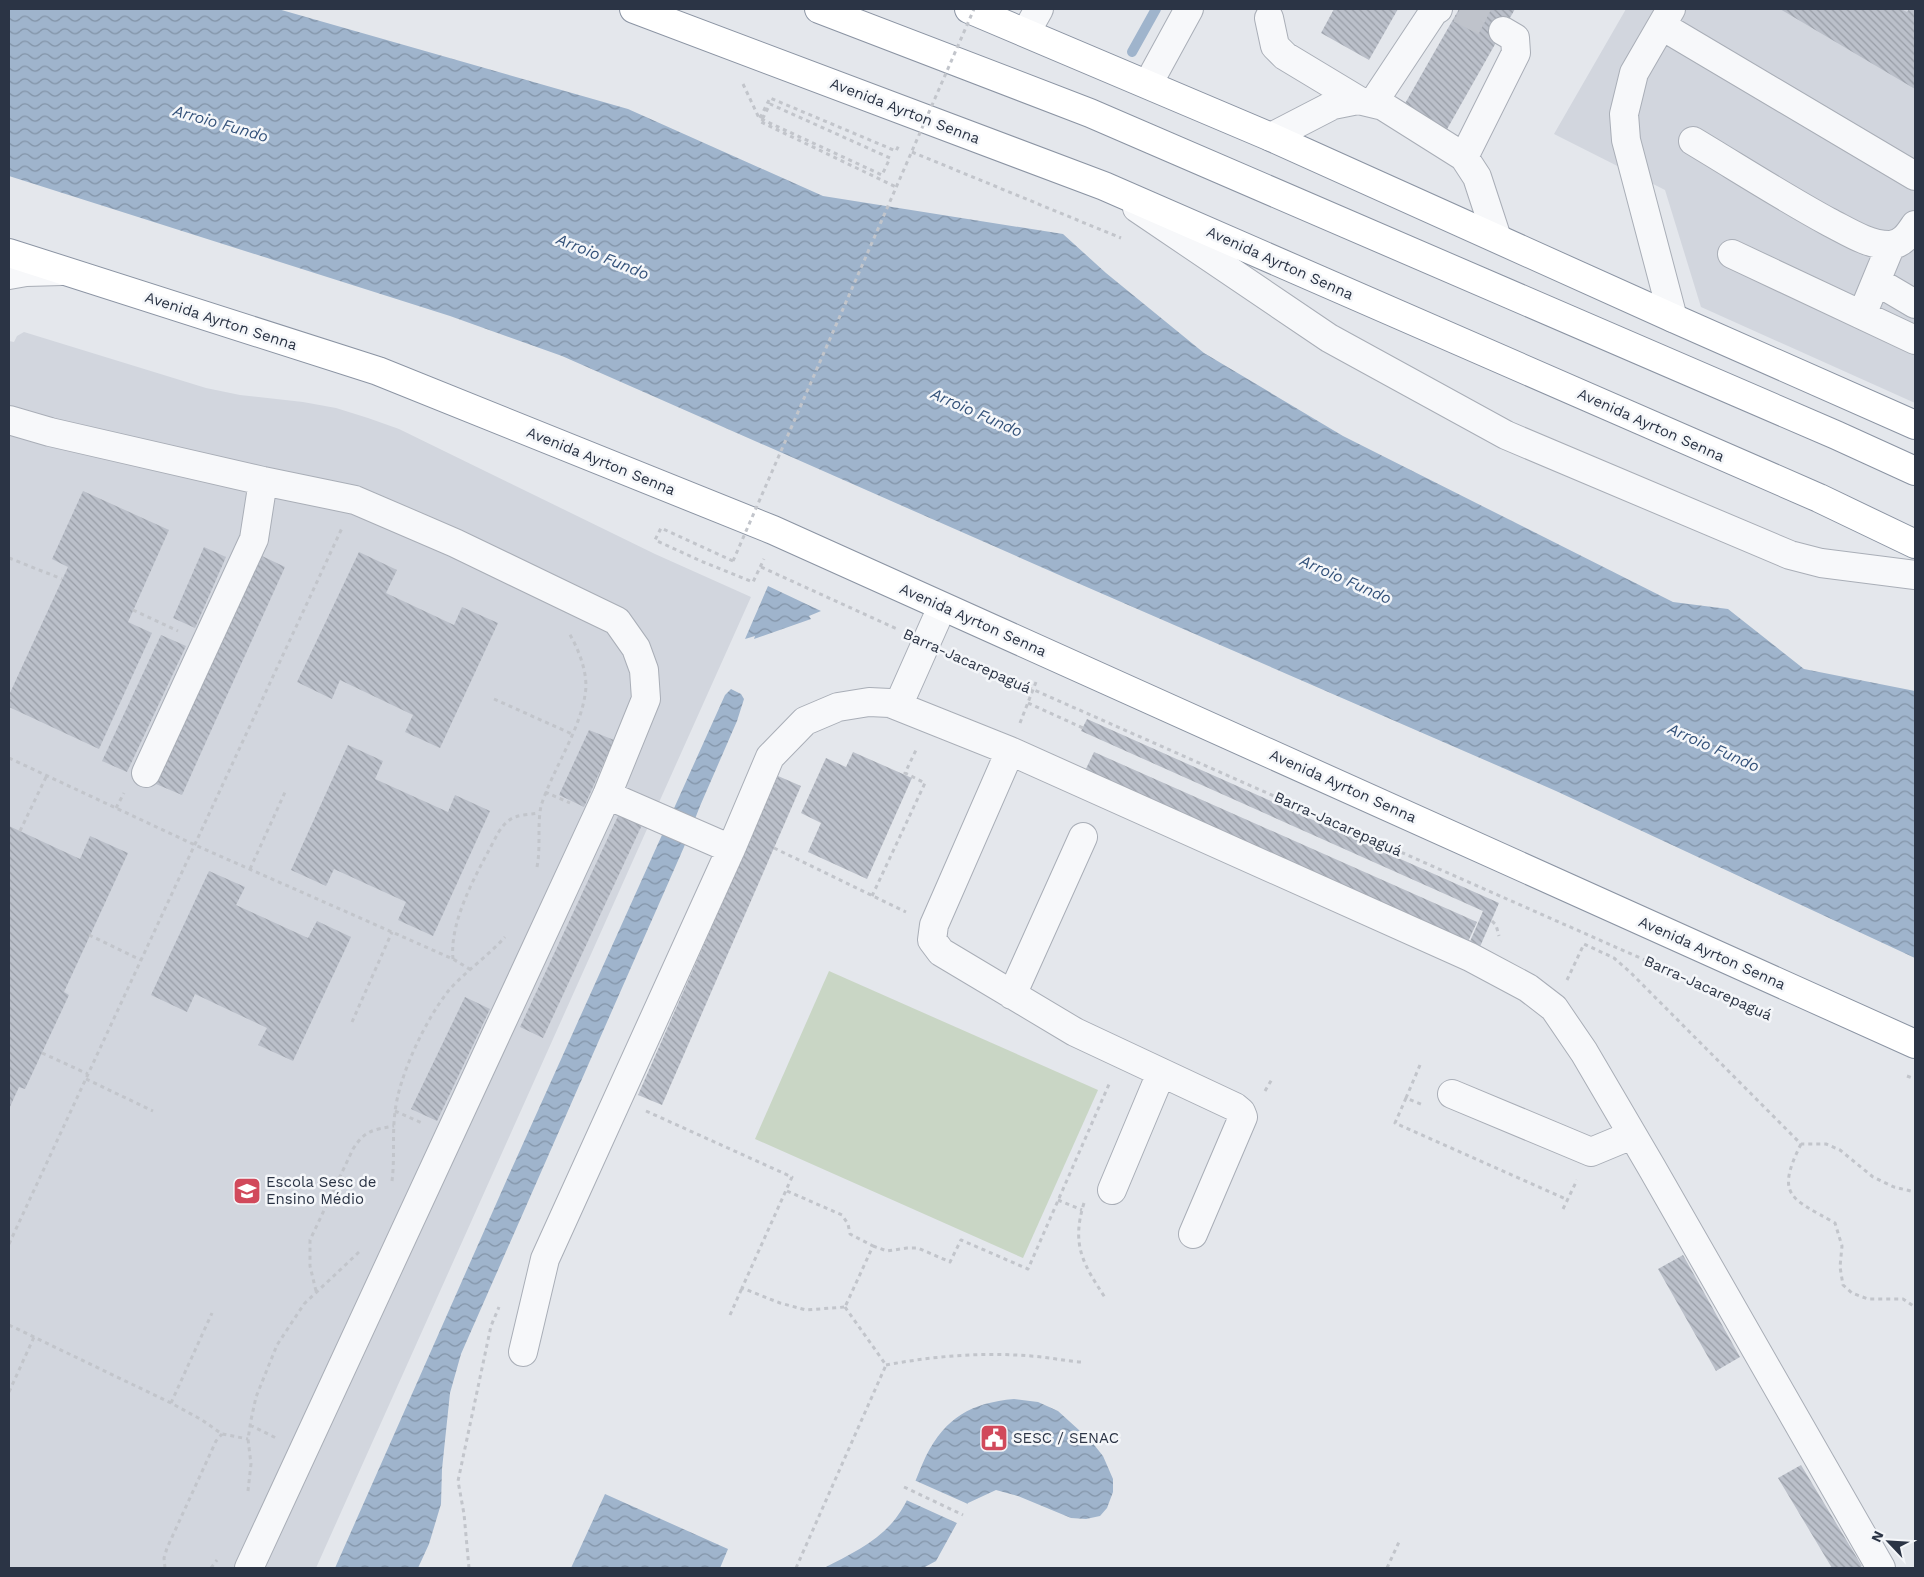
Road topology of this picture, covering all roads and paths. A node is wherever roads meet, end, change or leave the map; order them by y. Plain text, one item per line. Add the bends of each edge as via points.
1 (634, 9) edge
2 (819, 9) edge
3 (969, 9) edge
4 (974, 9) edge
5 (1189, 9) edge
6 (1438, 9) edge
7 (1268, 18) dead end
8 (1666, 18) edge
9 (1032, 20) edge
10 (1503, 30) tunnel mouth
11 (723, 42) junction
12 (1148, 84) junction
13 (1365, 101) junction
14 (913, 114) junction
15 (759, 118) junction
16 (1271, 137) junction
17 (1693, 141) dead end
18 (1464, 157) junction
19 (1915, 176) edge
20 (1104, 186) junction
21 (896, 187) junction
22 (1915, 225) edge
23 (1497, 238) junction
24 (1891, 245) junction
25 (9, 253) edge
26 (1732, 254) dead end
27 (66, 271) junction
28 (9, 275) edge
29 (1876, 281) junction
30 (1915, 304) edge
31 (1862, 315) junction
32 (1673, 318) junction
33 (1915, 340) edge
34 (9, 420) edge
35 (1915, 424) edge
36 (1915, 471) edge
37 (263, 481) junction
38 (355, 500) junction
39 (1915, 544) edge
40 (9, 558) edge
41 (1915, 575) edge
42 (62, 579) dead end
43 (942, 607) junction
44 (133, 610) dead end
45 (564, 628) dead end
46 (927, 643) junction
47 (206, 644) junction
48 (1047, 654) junction
49 (1033, 690) junction
50 (494, 699) dead end
51 (1028, 703) junction
52 (898, 706) junction
53 (930, 719) junction
54 (1083, 728) dead end
55 (572, 734) junction
56 (1010, 752) junction
57 (9, 758) edge
58 (146, 773) dead end
59 (47, 775) junction
60 (286, 790) dead end
61 (607, 795) junction
62 (539, 813) junction
63 (20, 831) dead end
64 (1083, 837) dead end
65 (195, 845) junction
66 (774, 848) dead end
67 (731, 849) junction
68 (250, 870) junction
69 (537, 870) dead end
70 (872, 896) junction
71 (934, 925) junction
72 (392, 932) junction
73 (508, 934) dead end
74 (89, 935) dead end
75 (1584, 944) dead end
76 (454, 959) junction
77 (141, 960) junction
78 (471, 970) junction
79 (1688, 979) dead end
80 (1012, 995) junction
81 (352, 1022) dead end
82 (1915, 1044) edge
83 (42, 1053) dead end
84 (1122, 1054) junction
85 (1161, 1072) junction
86 (88, 1074) junction
87 (1906, 1075) dead end
88 (86, 1079) junction
89 (1915, 1079) edge
90 (1452, 1094) dead end
91 (618, 1098) junction
92 (1406, 1098) dead end
93 (153, 1111) dead end
94 (394, 1126) junction
95 (1632, 1135) junction
96 (1801, 1144) junction
97 (390, 1187) dead end
98 (1112, 1190) joint
99 (787, 1191) junction
100 (1915, 1192) edge
101 (1058, 1200) junction
102 (1568, 1200) dead end
103 (1082, 1210) junction
104 (1193, 1234) dead end
105 (9, 1244) edge
106 (873, 1246) junction
107 (362, 1248) dead end
108 (742, 1288) junction
109 (316, 1291) junction
110 (1106, 1299) dead end
111 (845, 1307) junction
112 (1915, 1307) edge
113 (212, 1313) dead end
114 (730, 1315) dead end
115 (9, 1325) edge
116 (34, 1337) junction
117 (523, 1352) dead end
118 (1081, 1362) dead end
119 (886, 1366) junction
120 (9, 1392) edge
121 (171, 1403) junction
122 (222, 1434) junction
123 (248, 1439) junction
124 (904, 1487) dead end
125 (246, 1498) dead end
126 (963, 1515) dead end
127 (1399, 1542) dead end
128 (221, 1555) dead end
129 (165, 1568) edge
130 (211, 1568) edge
131 (249, 1568) edge
132 (796, 1568) edge
133 (1387, 1568) edge
134 (1881, 1568) edge

1 - 11 highway, Avenida Ayrton Senna
2 - 36 highway via 1090,112
3 - 9 highway
4 - 21 path, bridge
5 - 12 street
6 - 13 street
7 - 13 street via 1275,46 1285,56
8 - 19 street
8 - 32 street via 1634,73 1624,114 1626,140
9 - 12 highway
10 - 18 street via 1515,38 1516,54
11 - 14 highway, Avenida Ayrton Senna
11 - 15 path
12 - 16 highway
13 - 16 street via 1333,105
13 - 18 street via 1383,106
14 - 15 path via 896,151 770,98
14 - 20 highway, Avenida Ayrton Senna
15 - 21 path via 768,122 777,126 786,130 882,175 890,158 770,104 764,116 761,122
16 - 23 highway
17 - 24 street via 1854,235 1876,244
18 - 23 street via 1477,177
20 - 39 highway, Avenida Ayrton Senna via 1819,498
20 - 41 street via 1329,338 1506,435 1790,555 1821,564
21 - 46 path, Barra-Jacarepaguá, bridge via 733,561 661,528 655,540 754,582 761,567
22 - 24 street via 1900,243
23 - 32 highway
24 - 29 street
25 - 27 highway, Avenida Ayrton Senna
26 - 31 street
27 - 28 street
27 - 43 highway, Avenida Ayrton Senna via 378,371 773,530
29 - 30 street
29 - 31 street
31 - 33 street
32 - 35 highway
34 - 37 street
37 - 38 street
37 - 47 street via 254,539
38 - 61 street via 455,543 617,621 642,662 646,699
38 - 65 path
40 - 42 path
43 - 46 street
43 - 48 highway, Avenida Ayrton Senna
44 - 47 path
45 - 55 path via 576,645 586,678 586,695
46 - 49 path, Barra-Jacarepaguá
46 - 52 street
47 - 58 street
48 - 49 path
48 - 82 highway, Avenida Ayrton Senna
49 - 51 path
49 - 79 path, Barra-Jacarepaguá
50 - 55 path
51 - 54 path
51 - 56 path
52 - 53 street
52 - 67 street via 869,702 838,707 805,721 770,757
53 - 56 street
53 - 70 path via 905,773 925,783
55 - 62 path via 545,792
56 - 71 street
56 - 95 street via 1470,957 1528,988 1554,1008 1584,1052
57 - 59 path
59 - 63 path
59 - 65 path
60 - 68 path
61 - 67 street
61 - 131 street
62 - 69 path
62 - 76 path via 514,817 506,821 498,833 459,914 452,944
64 - 80 street
65 - 68 path
65 - 77 path
66 - 70 path
67 - 91 street
68 - 72 path
70 - 71 path
71 - 80 street via 932,940 941,952
72 - 76 path
72 - 81 path
73 - 78 path
74 - 77 path
75 - 96 path via 1614,958 1630,972
76 - 78 path
77 - 86 path
78 - 94 path via 434,1011 419,1041 400,1089
80 - 84 street via 1075,1032
83 - 86 path
84 - 85 street
84 - 101 path
85 - 98 street
85 - 104 street via 1235,1107 1243,1117
86 - 88 path
87 - 89 path
88 - 93 path
88 - 105 path
90 - 95 street via 1591,1152
91 - 99 path via 792,1177
91 - 117 street via 545,1259
92 - 102 path via 1395,1123
94 - 97 path via 394,1165
94 - 109 path via 370,1131 360,1137 353,1148 310,1240 310,1266
95 - 134 street
96 - 100 path via 1826,1144 1840,1150 1873,1177
96 - 112 path via 1792,1160 1788,1189 1797,1201 1835,1223 1842,1246 1840,1267 1843,1285 1852,1293 1868,1299 1903,1299
98 - 103 path via 1104,1208 1085,1199
99 - 106 path via 842,1215 850,1234
99 - 108 path
101 - 103 path
101 - 106 path via 1028,1268 961,1240 950,1262 918,1248 886,1251
103 - 110 path via 1078,1244 1091,1276
106 - 111 path
107 - 109 path
108 - 111 path via 806,1310
108 - 114 path
109 - 123 path via 277,1345 256,1397
111 - 119 path
113 - 121 path
115 - 116 path
116 - 120 path
116 - 121 path
118 - 119 path via 1030,1356 973,1355 930,1357
119 - 132 path
121 - 122 path
122 - 123 path
122 - 129 path via 171,1540 164,1558
123 - 125 path via 251,1464
124 - 126 path
127 - 133 path
128 - 130 path

